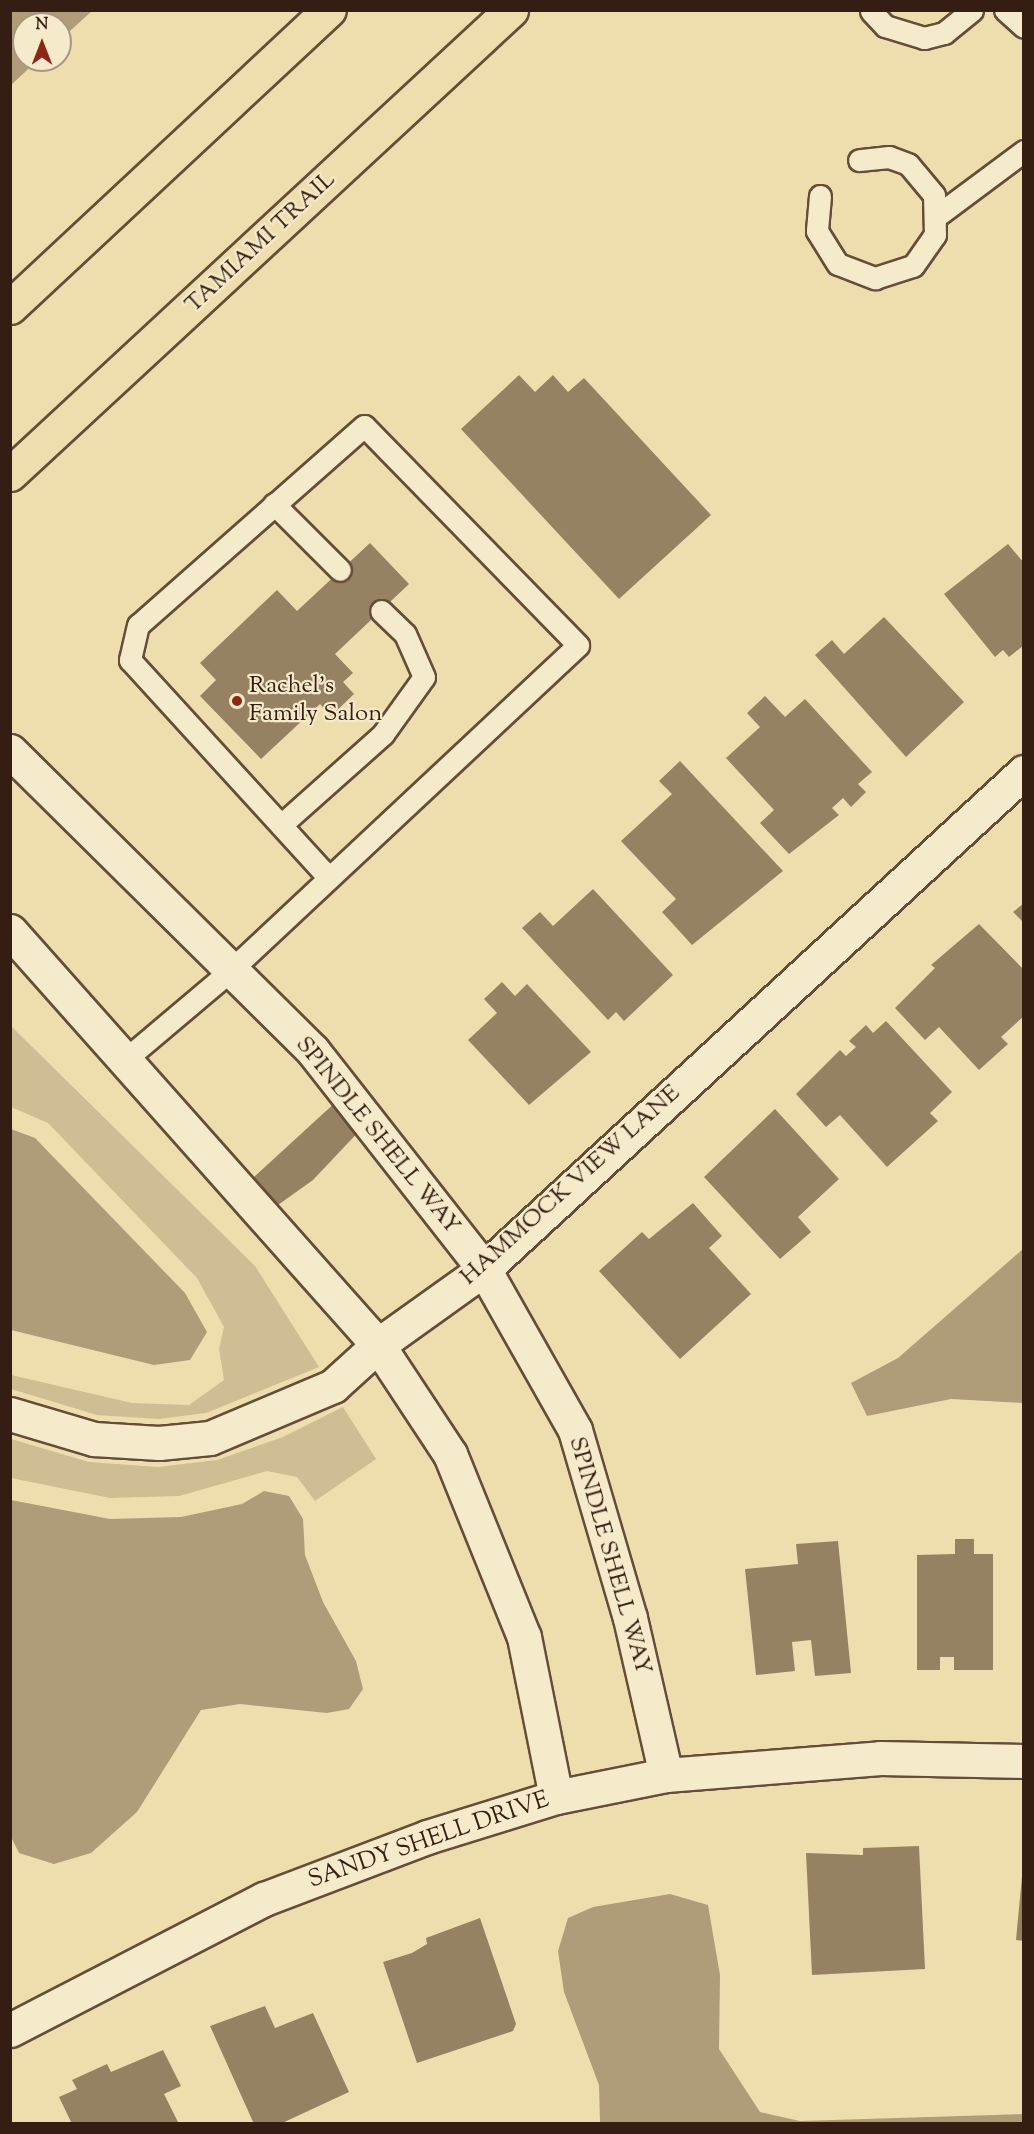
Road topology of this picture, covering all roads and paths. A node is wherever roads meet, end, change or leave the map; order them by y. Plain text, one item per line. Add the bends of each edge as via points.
1 (329, 10) edge
2 (511, 10) edge
3 (972, 10) edge
4 (1005, 10) edge
5 (871, 11) edge
6 (1023, 27) edge
7 (1023, 151) edge
8 (859, 160) dead end
9 (820, 196) dead end
10 (938, 215) junction
11 (10, 307) edge
12 (10, 474) edge
13 (274, 504) junction
14 (340, 570) dead end
15 (381, 611) dead end
16 (10, 751) edge
17 (1023, 772) edge
18 (281, 825) junction
19 (329, 878) junction
20 (10, 931) edge
21 (231, 970) junction
22 (127, 1058) junction
23 (484, 1269) junction
24 (378, 1345) junction
25 (10, 1414) edge
26 (1023, 1761) edge
27 (666, 1775) junction
28 (556, 1797) junction
29 (10, 2030) edge

1 - 11 main road
2 - 12 main road, TAMIAMI TRAIL
3 - 5 lane via 944,33 924,38 885,26
4 - 6 lane
7 - 10 lane
8 - 10 lane via 889,158 908,164 924,177
9 - 10 lane via 818,231 825,249 838,264 875,278 895,275 927,253
13 - 14 lane
13 - 18 lane via 138,625 130,660
13 - 19 lane via 364,426 578,645
15 - 18 lane via 405,634 424,676 383,734
16 - 21 street, SPINDLE SHELL WAY
17 - 23 street, HAMMOCK VIEW LANE
18 - 19 lane
19 - 21 lane
20 - 22 street
21 - 22 lane
21 - 23 street, SPINDLE SHELL WAY via 313,1051
22 - 24 street
23 - 24 street, HAMMOCK VIEW LANE
23 - 27 street, SPINDLE SHELL WAY via 575,1430 630,1618
24 - 25 street, HAMMOCK VIEW LANE via 333,1386 210,1438 159,1443 94,1439
24 - 28 street via 450,1454 524,1637
26 - 27 street, SANDY SHELL DRIVE via 880,1758
27 - 28 street, SANDY SHELL DRIVE
28 - 29 street, SANDY SHELL DRIVE via 427,1837 264,1899

